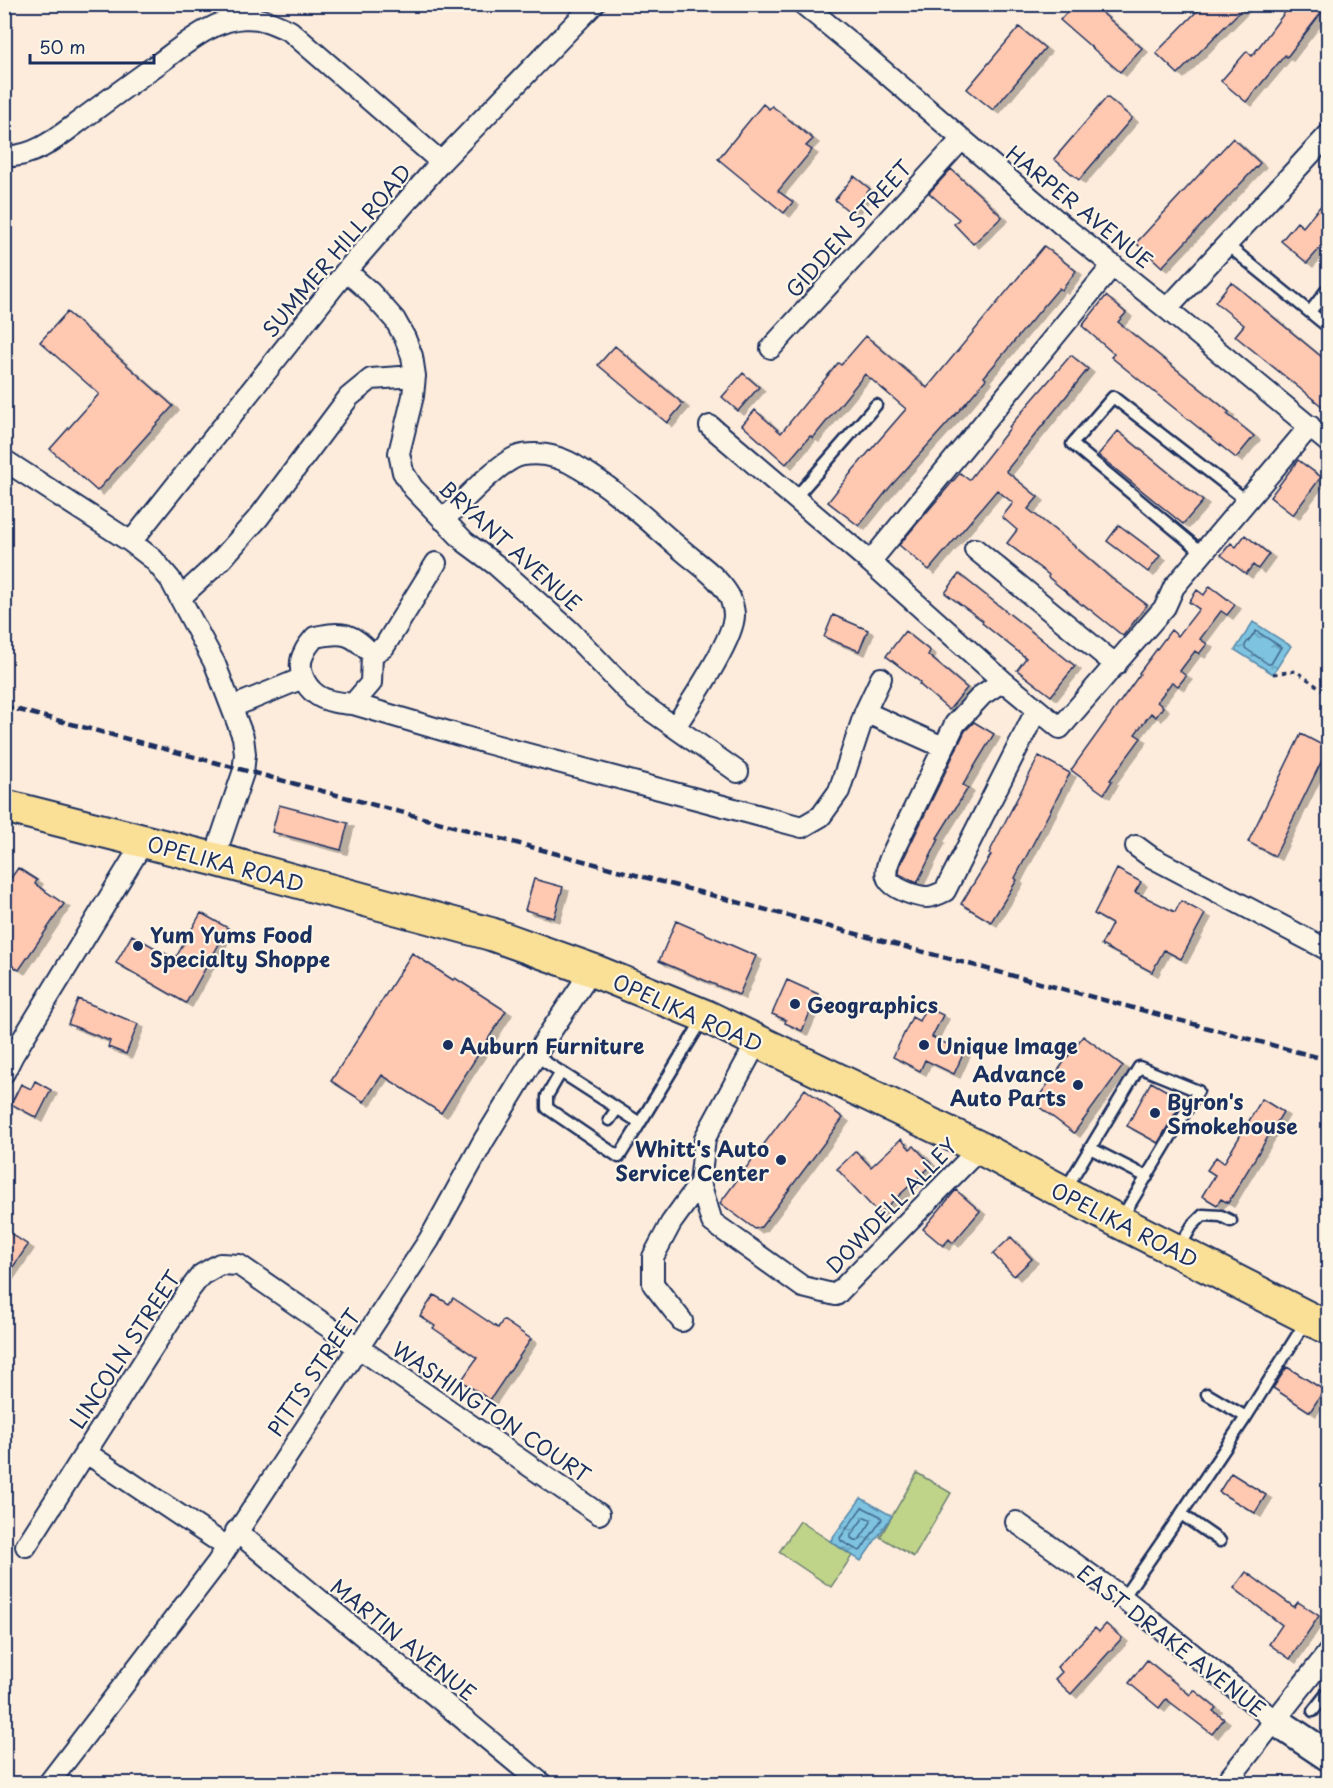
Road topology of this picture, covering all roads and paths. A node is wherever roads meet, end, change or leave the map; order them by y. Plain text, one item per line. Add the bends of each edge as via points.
1 (594, 4) edge
2 (803, 4) edge
3 (1329, 135) edge
4 (962, 139) junction
5 (4, 156) edge
6 (441, 162) junction
7 (1226, 244) junction
8 (1113, 266) junction
9 (346, 271) junction
10 (1329, 288) edge
11 (1167, 309) junction
12 (1310, 312) junction
13 (1329, 327) edge
14 (771, 348) dead end
15 (415, 376) junction
16 (876, 405) dead end
17 (710, 426) dead end
18 (1310, 426) junction
19 (1329, 442) edge
20 (4, 460) edge
21 (795, 498) junction
22 (1246, 501) junction
23 (443, 520) junction
24 (131, 542) junction
25 (975, 549) dead end
26 (1203, 553) junction
27 (436, 562) dead end
28 (870, 562) junction
29 (180, 598) junction
30 (372, 654) junction
31 (1116, 665) junction
32 (1273, 674) dead end
33 (303, 678) junction
34 (881, 678) dead end
35 (1003, 681) junction
36 (1329, 694) edge
37 (353, 704) junction
38 (231, 706) junction
39 (1037, 709) junction
40 (865, 712) junction
41 (675, 727) junction
42 (943, 747) junction
43 (738, 772) dead end
44 (4, 806) edge
45 (144, 841) junction
46 (1136, 846) dead end
47 (214, 859) junction
48 (1329, 950) edge
49 (592, 970) junction
50 (705, 1016) junction
51 (757, 1042) junction
52 (536, 1056) junction
53 (4, 1072) edge
54 (561, 1072) junction
55 (583, 1087) junction
56 (599, 1097) junction
57 (576, 1098) dead end
58 (592, 1108) dead end
59 (617, 1109) junction
60 (609, 1120) dead end
61 (640, 1123) junction
62 (980, 1148) junction
63 (1090, 1148) junction
64 (1147, 1177) junction
65 (700, 1184) junction
66 (1063, 1192) junction
67 (1231, 1221) dead end
68 (1120, 1222) junction
69 (1177, 1251) junction
70 (681, 1321) dead end
71 (1319, 1323) edge
72 (358, 1348) junction
73 (1208, 1394) dead end
74 (1246, 1417) junction
75 (86, 1452) junction
76 (599, 1514) dead end
77 (1181, 1514) junction
78 (1016, 1522) dead end
79 (231, 1539) junction
80 (1220, 1541) dead end
81 (26, 1546) dead end
82 (1123, 1598) junction
83 (1325, 1663) edge
84 (1329, 1692) edge
85 (1313, 1711) dead end
86 (1274, 1720) junction
87 (1329, 1756) edge
88 (48, 1784) edge
89 (542, 1784) edge
90 (1225, 1784) edge

1 - 6 street, SUMMER HILL ROAD
2 - 4 street, HARPER AVENUE
3 - 7 street
4 - 8 street, HARPER AVENUE
4 - 14 street, GIDDEN STREET
5 - 6 street via 31,153 205,31 246,18 267,20 290,31
6 - 9 street, SUMMER HILL ROAD
7 - 11 street
7 - 12 lane
8 - 11 street, HARPER AVENUE
8 - 28 street
9 - 15 street, BRYANT AVENUE via 395,320 412,356
9 - 24 street, SUMMER HILL ROAD
10 - 12 lane
11 - 18 street, HARPER AVENUE
12 - 13 lane
15 - 23 street, BRYANT AVENUE via 399,453 403,472 413,488
15 - 29 street via 370,379 349,397 259,517
16 - 21 lane
17 - 21 street
18 - 19 street, HARPER AVENUE
18 - 22 street
20 - 24 street
21 - 28 street
22 - 26 street
22 - 26 lane via 1113,397 1072,444
23 - 41 street, BRYANT AVENUE via 569,630 636,699
23 - 41 street via 502,464 520,455 542,453 589,474 716,579 729,595 734,616 729,635 702,687
24 - 29 street via 153,559
25 - 31 street
26 - 31 street via 1174,587 1165,607
27 - 30 street via 384,647
28 - 35 street
29 - 38 street via 215,664
30 - 33 street via 350,636 336,633 315,637 303,654
30 - 37 street via 371,683
31 - 39 street via 1060,728
32 - 36 path via 1296,671
33 - 37 street via 317,695
33 - 38 street
34 - 40 street
35 - 39 street
35 - 42 street via 982,695 956,723
37 - 40 street via 802,827 821,816 839,791
38 - 47 street via 243,737 243,772
39 - 42 street via 945,891 927,897 897,888 888,880 886,868
40 - 42 street
41 - 43 street, BRYANT AVENUE
44 - 45 main road, OPELIKA ROAD
45 - 47 main road, OPELIKA ROAD
45 - 53 street
46 - 48 street
47 - 49 main road, OPELIKA ROAD via 491,934
49 - 50 main road, OPELIKA ROAD
49 - 52 street, PITTS STREET
50 - 51 main road, OPELIKA ROAD
50 - 61 lane
51 - 62 main road, OPELIKA ROAD
51 - 65 street via 705,1138
52 - 54 lane
52 - 72 street, PITTS STREET via 429,1240
54 - 55 lane
54 - 61 lane via 547,1096 547,1108 580,1126 619,1157
55 - 56 lane
55 - 57 lane
56 - 58 lane
56 - 59 lane
59 - 60 lane
59 - 61 lane
62 - 65 street, DOWDELL ALLEY via 836,1295 803,1287 712,1222
62 - 66 main road, OPELIKA ROAD
63 - 64 lane
63 - 64 lane via 1139,1067 1198,1091
63 - 66 lane
64 - 68 lane
65 - 70 street via 671,1223 653,1257 653,1284
66 - 68 main road, OPELIKA ROAD
67 - 69 lane via 1203,1215
68 - 69 main road, OPELIKA ROAD
69 - 71 main road, OPELIKA ROAD
71 - 74 lane
72 - 75 street, LINCOLN STREET via 239,1265 220,1264 201,1275 188,1292
72 - 76 street, WASHINGTON COURT
72 - 79 street, PITTS STREET
73 - 74 lane
74 - 77 lane
75 - 79 street, MARTIN AVENUE
75 - 81 street, LINCOLN STREET
77 - 80 lane
77 - 82 lane
78 - 82 street, EAST DRAKE AVENUE
79 - 88 street, PITTS STREET via 217,1563
79 - 89 street, MARTIN AVENUE
82 - 86 street, EAST DRAKE AVENUE
83 - 86 street
84 - 85 lane
86 - 87 street, EAST DRAKE AVENUE
86 - 90 street

